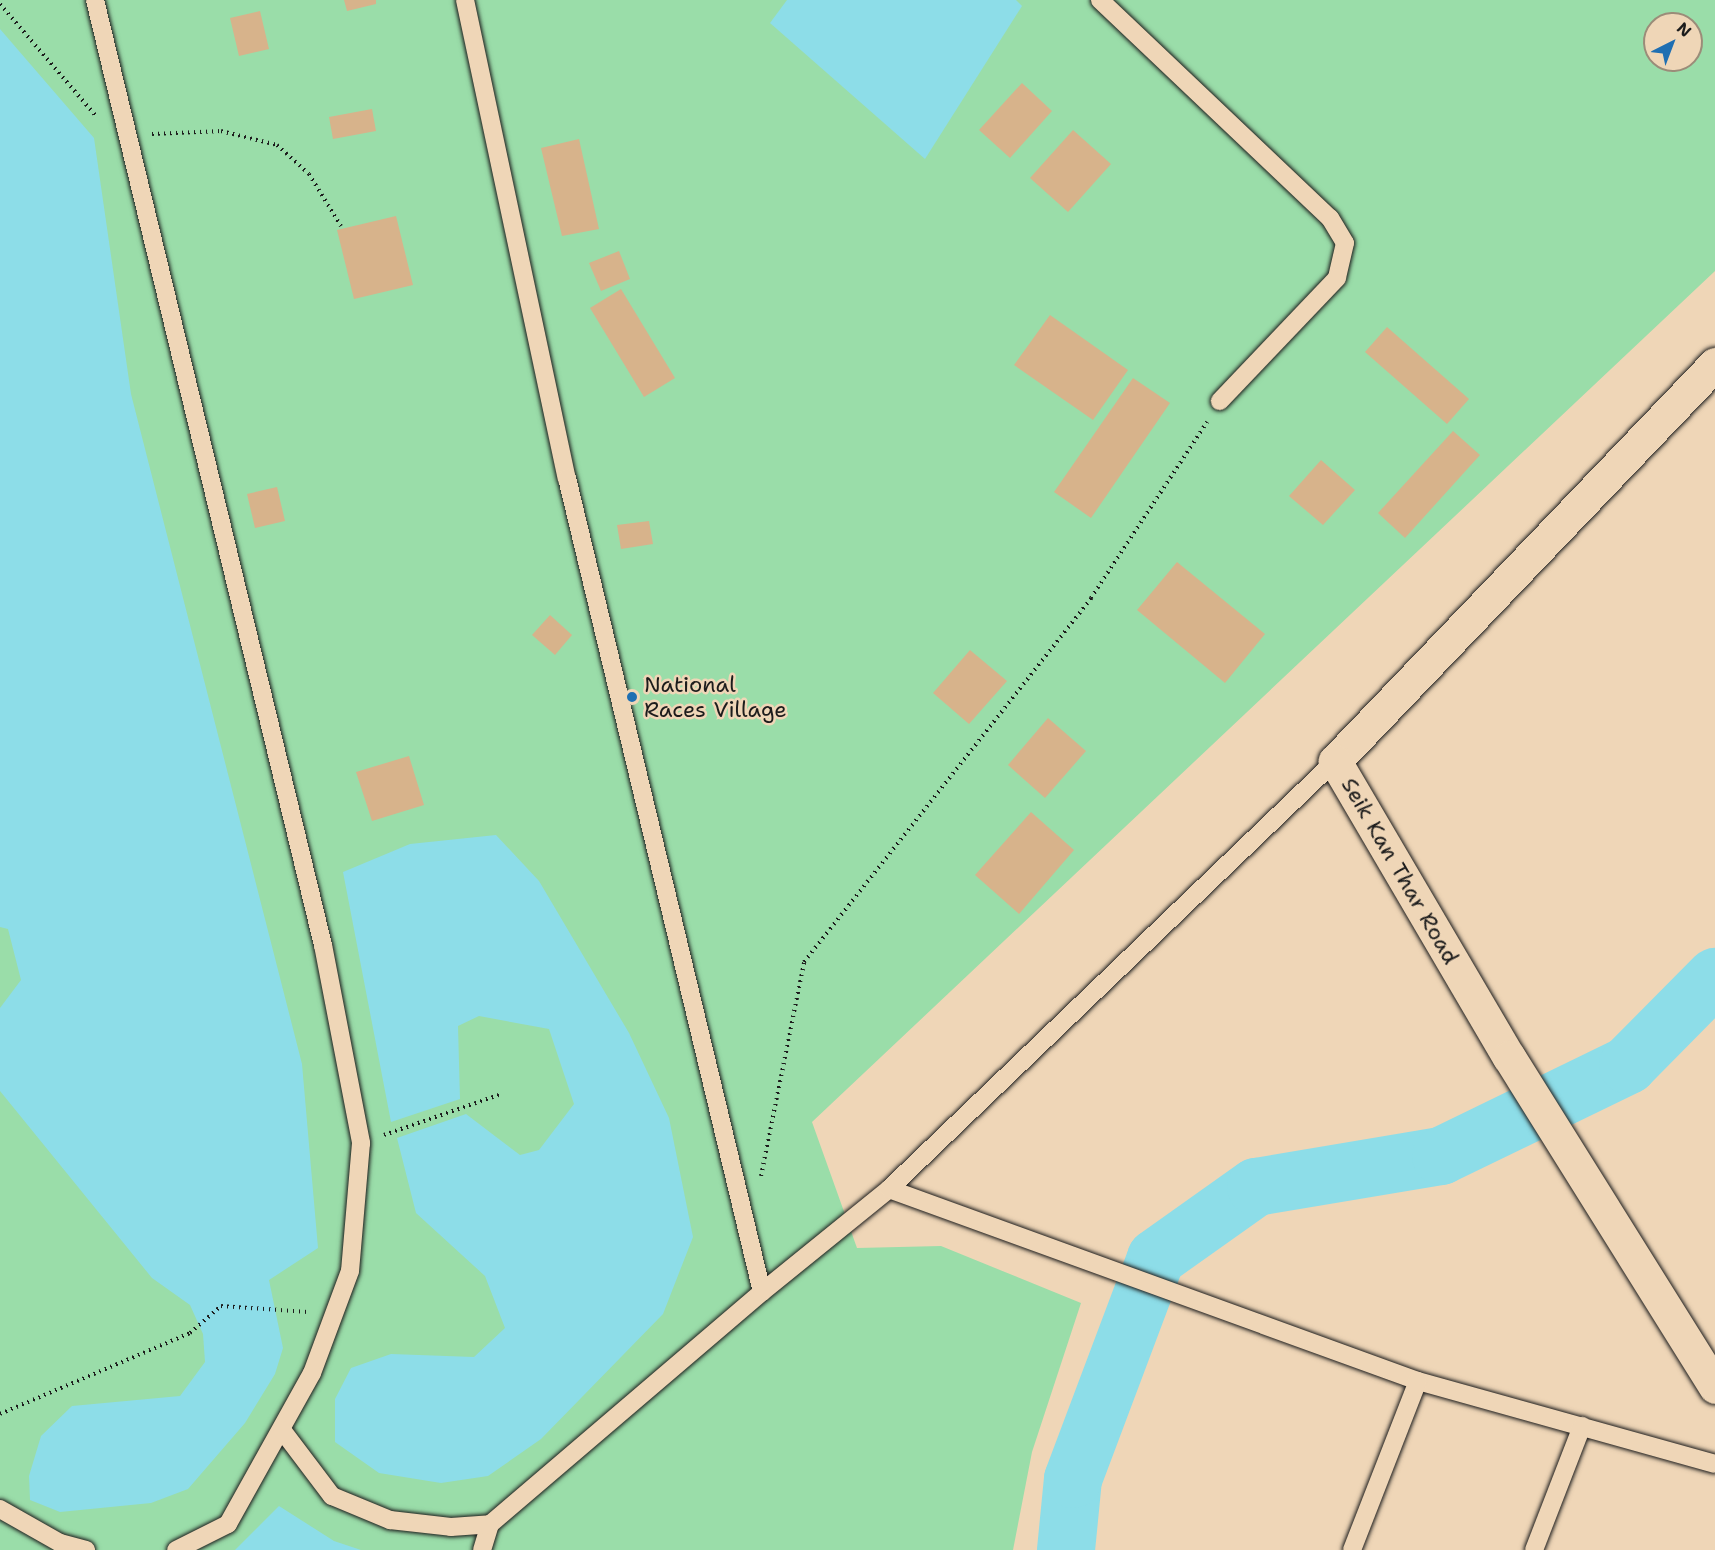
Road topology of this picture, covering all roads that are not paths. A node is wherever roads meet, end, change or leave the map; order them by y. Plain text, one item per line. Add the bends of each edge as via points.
1 (95, 0) edge
2 (465, 0) edge
3 (1101, 0) edge
4 (1715, 364) edge
5 (1220, 401) road end
6 (1335, 761) junction
7 (889, 1189) junction
8 (762, 1292) junction
9 (1418, 1380) junction
10 (1715, 1387) edge
11 (1582, 1426) junction
12 (282, 1430) junction
13 (1715, 1464) edge
14 (0, 1509) edge
15 (490, 1524) junction
16 (57, 1547) edge
17 (86, 1550) edge
18 (176, 1550) edge
19 (483, 1550) edge
20 (1352, 1550) edge
21 (1534, 1550) edge

1 - 12 lane via 323,945 361,1143 350,1271 312,1373
2 - 8 lane via 567,478
3 - 5 lane via 1330,218 1345,243 1337,278
4 - 6 street, Seik Kan Thar Road
6 - 7 lane
6 - 10 street, Seik Kan Thar Road via 1509,1057
7 - 8 lane
7 - 9 lane
8 - 15 lane
9 - 11 lane
9 - 20 lane
11 - 13 lane
11 - 21 lane
12 - 15 lane via 332,1496 390,1520 451,1527
12 - 18 lane via 228,1524
14 - 16 lane
15 - 19 lane
16 - 17 lane

